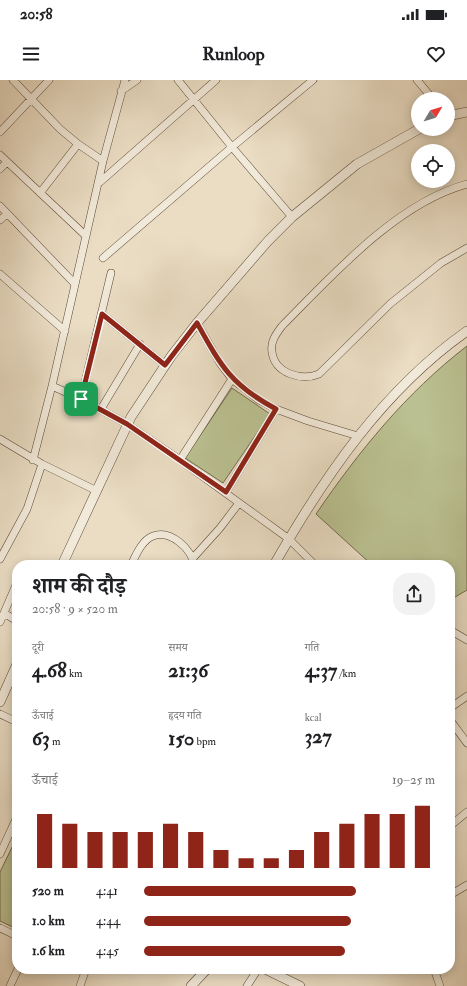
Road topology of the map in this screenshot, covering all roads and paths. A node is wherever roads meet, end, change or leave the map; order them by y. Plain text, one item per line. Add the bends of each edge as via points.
1 (13, 80) edge
2 (49, 80) edge
3 (125, 80) edge
4 (137, 80) edge
5 (178, 80) edge
6 (216, 80) edge
7 (313, 80) edge
8 (417, 80) edge
9 (121, 91) junction
10 (427, 92) edge
11 (31, 98) junction
12 (194, 99) junction
13 (467, 112) edge
14 (455, 114) edge
15 (0, 132) edge
16 (411, 134) edge
17 (78, 144) junction
18 (232, 147) junction
19 (0, 155) edge
20 (103, 161) junction
21 (7, 162) junction
22 (0, 169) edge
23 (100, 182) junction
24 (467, 184) edge
25 (40, 193) junction
26 (0, 206) edge
27 (7, 214) junction
28 (292, 216) junction
29 (0, 220) edge
30 (86, 236) junction
31 (467, 248) edge
32 (104, 258) dead end
33 (111, 273) dead end
34 (0, 274) edge
35 (75, 284) junction
36 (102, 314) junction
37 (197, 323) junction
38 (65, 330) junction
39 (467, 331) edge
40 (140, 344) junction
41 (165, 365) junction
42 (232, 379) junction
43 (52, 386) junction
44 (81, 399) junction
45 (101, 409) junction
46 (276, 409) junction
47 (127, 424) junction
48 (358, 436) junction
49 (0, 440) edge
50 (33, 460) junction
51 (180, 460) junction
52 (42, 464) junction
53 (97, 491) junction
54 (226, 492) junction
55 (240, 503) junction
56 (289, 539) junction
57 (0, 559) edge
58 (64, 560) edge
59 (134, 560) edge
60 (191, 560) edge
61 (195, 560) edge
62 (277, 560) edge
63 (310, 560) edge
64 (12, 594) edge
65 (4, 613) junction
66 (12, 618) edge
67 (0, 622) edge
68 (455, 633) edge
69 (467, 640) edge
70 (12, 675) edge
71 (467, 696) edge
72 (0, 702) edge
73 (455, 704) edge
74 (0, 714) edge
75 (12, 720) edge
76 (455, 727) edge
77 (467, 743) edge
78 (467, 812) edge
79 (455, 822) edge
80 (12, 832) edge
81 (0, 854) edge
82 (467, 885) edge
83 (455, 892) edge
84 (0, 928) edge
85 (12, 934) edge
86 (16, 974) edge
87 (84, 974) edge
88 (202, 974) edge
89 (255, 974) edge
90 (275, 974) edge
91 (436, 974) edge
92 (10, 986) edge
93 (80, 986) edge
94 (191, 986) edge
95 (247, 986) edge
96 (300, 986) edge
97 (440, 986) edge

1 - 11 street
2 - 11 street
3 - 9 street
4 - 9 street
5 - 12 street
6 - 12 street
7 - 18 street
8 - 10 street
9 - 20 street
11 - 15 street
11 - 17 street
12 - 18 street
12 - 23 street
13 - 14 street
16 - 28 street via 357,164
17 - 20 street
17 - 25 street
18 - 28 street
18 - 32 street
19 - 21 street
20 - 23 street
21 - 22 street
21 - 25 street
23 - 30 street
24 - 31 street via 444,192 413,210 360,250 278,331 272,344 272,353 288,372 310,378 319,374 390,304 441,263
25 - 30 street
26 - 27 street
27 - 29 street
27 - 35 street
28 - 37 street
30 - 35 street
33 - 36 street
34 - 38 street
35 - 38 street
36 - 40 street
36 - 44 street
37 - 41 street
37 - 42 street
38 - 43 street
39 - 48 street via 415,374
40 - 41 street
40 - 45 street
41 - 47 street
42 - 46 street via 259,400
42 - 51 street
43 - 44 street
43 - 50 street
44 - 45 street
45 - 47 street
46 - 48 street
46 - 54 street
47 - 51 street
47 - 53 street
48 - 56 street
49 - 50 street
50 - 52 street
51 - 54 street
52 - 53 street
52 - 57 street via 27,509
53 - 58 street
54 - 55 street
55 - 56 street
55 - 61 street
56 - 62 street
56 - 63 street
59 - 60 street via 144,542 153,536 165,535 176,540
64 - 65 street
65 - 66 street
65 - 67 street
68 - 69 street
70 - 72 street
71 - 73 street
74 - 75 street
76 - 77 street
78 - 79 street
80 - 81 street
82 - 83 street
84 - 85 street
86 - 92 street
87 - 93 street
88 - 94 street
89 - 95 street
90 - 96 street
91 - 97 street

